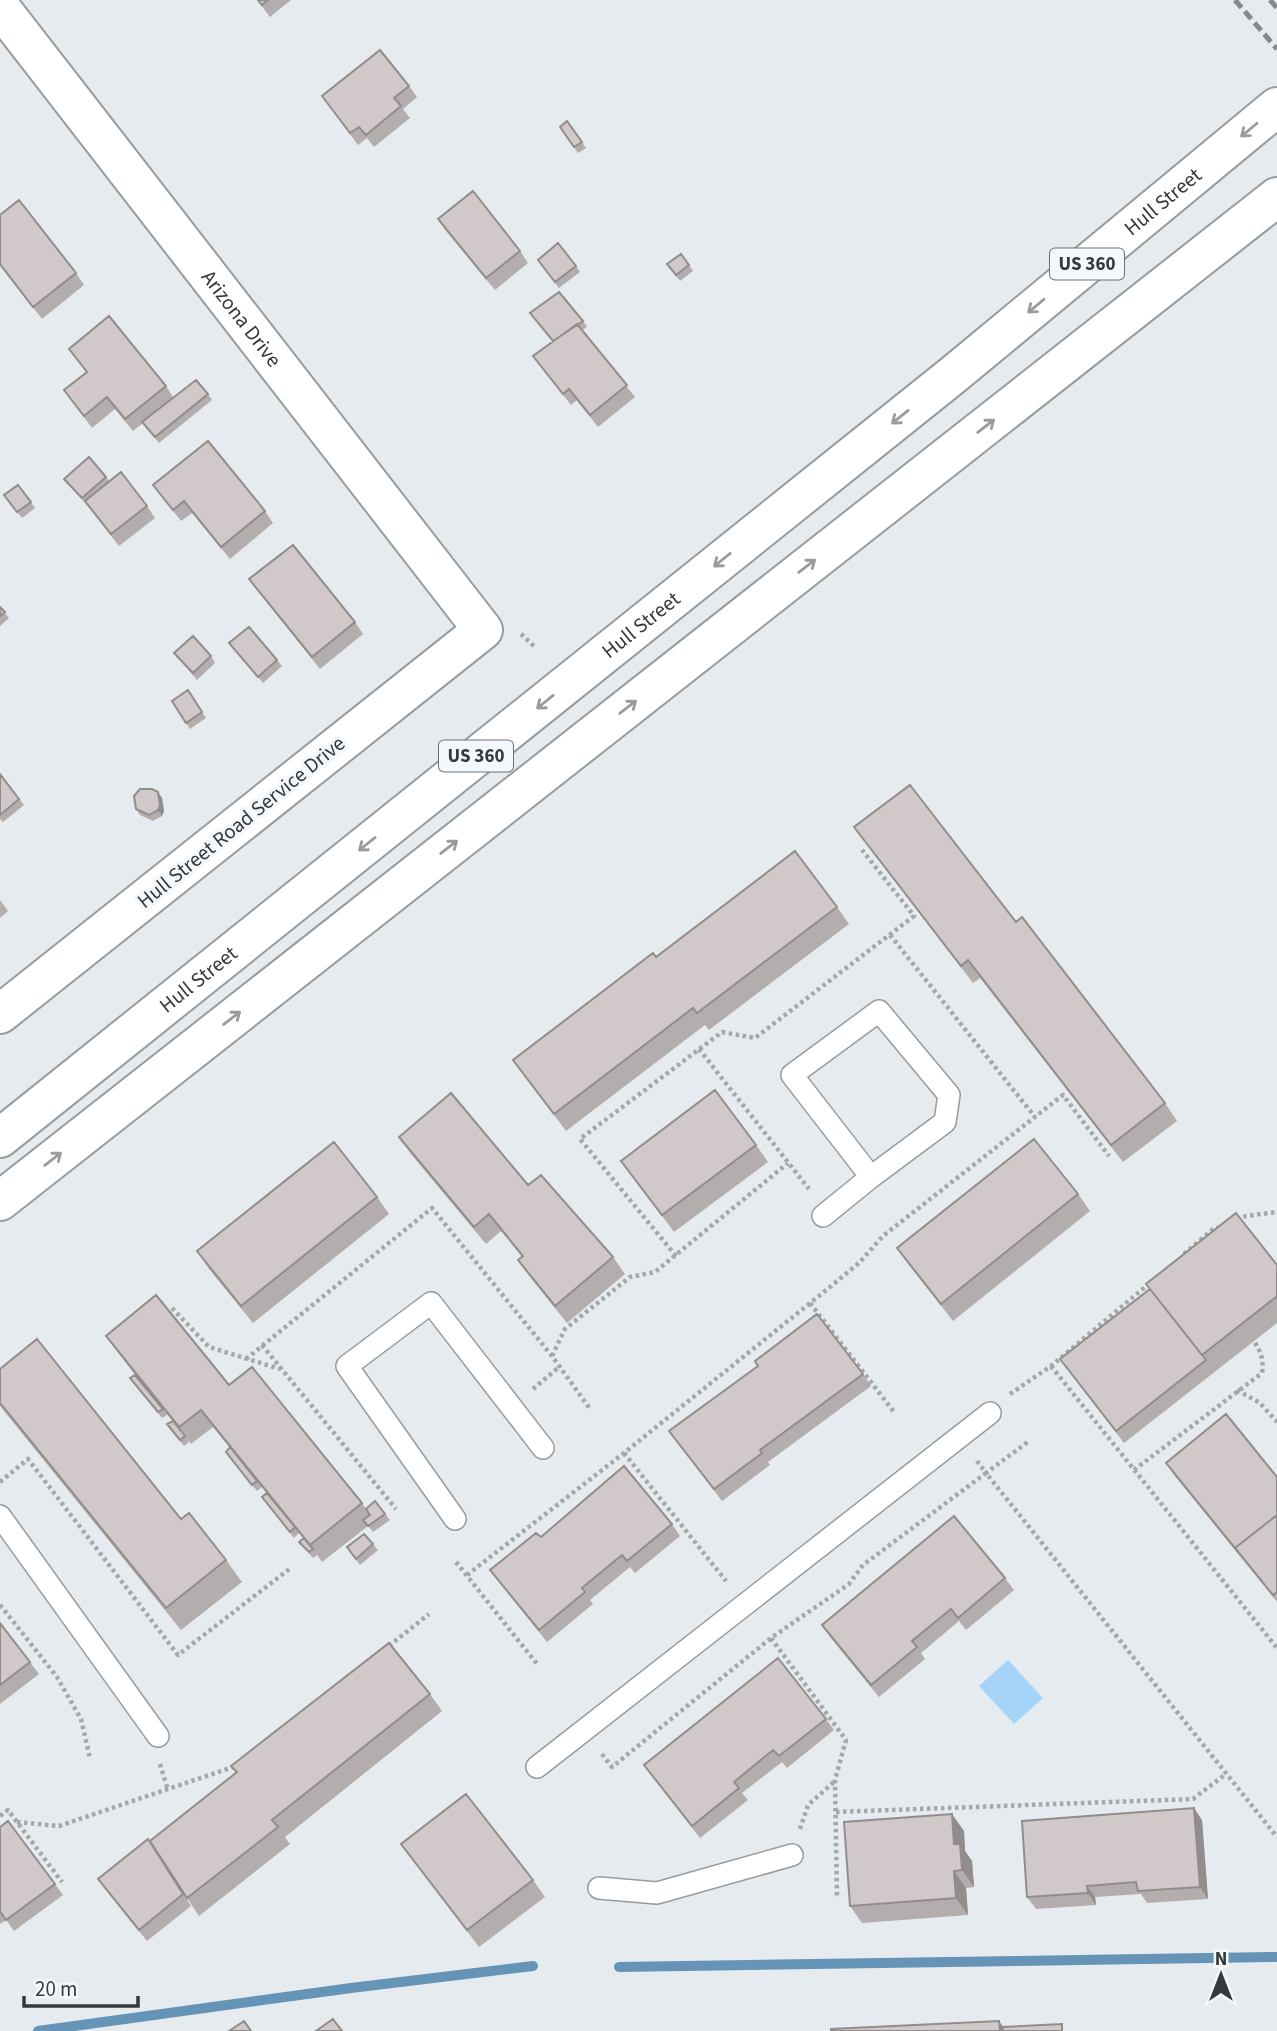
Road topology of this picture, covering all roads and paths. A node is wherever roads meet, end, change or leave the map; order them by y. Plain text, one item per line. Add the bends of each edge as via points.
1 (0, 7) edge
2 (1277, 107) edge
3 (1271, 203) edge
4 (483, 630) joint
5 (862, 850) edge
6 (890, 935) junction
7 (0, 1014) edge
8 (699, 1049) junction
9 (1035, 1117) junction
10 (0, 1138) edge
11 (1109, 1156) edge
12 (788, 1163) junction
13 (870, 1177) junction
14 (811, 1192) dead end
15 (0, 1201) edge
16 (1277, 1212) edge
17 (823, 1216) dead end
18 (1235, 1221) edge
19 (1224, 1226) edge
20 (676, 1256) junction
21 (1182, 1256) edge
22 (1152, 1281) edge
23 (810, 1303) junction
24 (172, 1308) dead end
25 (1255, 1341) edge
26 (262, 1345) dead end
27 (552, 1356) dead end
28 (1051, 1366) junction
29 (559, 1367) dead end
30 (282, 1370) junction
31 (1237, 1390) junction
32 (529, 1392) dead end
33 (1012, 1393) dead end
34 (894, 1412) dead end
35 (990, 1413) dead end
36 (1277, 1422) edge
37 (1029, 1441) dead end
38 (543, 1448) dead end
39 (624, 1453) junction
40 (1134, 1469) junction
41 (986, 1473) junction
42 (0, 1482) edge
43 (396, 1509) dead end
44 (0, 1516) edge
45 (455, 1519) dead end
46 (703, 1552) dead end
47 (456, 1562) dead end
48 (292, 1567) dead end
49 (467, 1575) junction
50 (0, 1605) edge
51 (429, 1615) dead end
52 (771, 1638) junction
53 (386, 1648) edge
54 (1277, 1648) edge
55 (537, 1664) dead end
56 (158, 1736) dead end
57 (90, 1758) dead end
58 (160, 1762) dead end
59 (237, 1766) edge
60 (537, 1767) dead end
61 (612, 1767) dead end
62 (1226, 1774) junction
63 (835, 1780) junction
64 (168, 1790) junction
65 (808, 1805) dead end
66 (836, 1812) junction
67 (0, 1816) edge
68 (17, 1822) junction
69 (1277, 1837) edge
70 (792, 1855) dead end
71 (62, 1882) dead end
72 (599, 1888) dead end
73 (837, 1899) dead end

1 - 4 main road, Arizona Drive
2 -> 10 main road, Hull Street / US 360 via 953,375
15 -> 3 main road, US 360
4 - 7 main road, Hull Street Road Service Drive
5 - 6 path via 914,916
6 - 8 path via 755,1038 722,1032
6 - 9 path
8 - 12 path
8 - 20 path via 580,1139
9 - 11 path via 1063,1095
9 - 23 path via 883,1236 859,1263
12 - 14 path
12 - 20 path
13 - 13 lane via 945,1122 949,1095 879,1011 792,1075
13 - 17 lane
16 - 18 path
19 - 21 path via 1212,1230
20 - 27 path via 655,1272 630,1277 565,1329
22 - 28 path
23 - 34 path
23 - 39 path
24 - 30 path via 209,1347
25 - 31 path via 1262,1354 1262,1373
26 - 30 path
28 - 33 path
28 - 40 path
29 - 32 path
30 - 43 path
31 - 36 path via 1260,1403
31 - 40 path
35 - 60 lane
37 - 41 path
38 - 45 lane via 431,1303 348,1366
39 - 46 path
39 - 49 path
40 - 54 path
41 - 52 path via 863,1565 849,1584
41 - 62 path
42 - 48 path via 28,1459 178,1656
44 - 56 lane
47 - 49 path
49 - 55 path
50 - 57 path via 57,1677 81,1719
51 - 53 path
52 - 61 path
52 - 63 path via 846,1741
58 - 64 path
59 - 64 path
62 - 66 path via 1193,1799
62 - 69 path
63 - 65 path
63 - 66 path
64 - 68 path via 59,1826
66 - 73 path
67 - 68 path via 8,1810
68 - 71 path
70 - 72 lane via 657,1893

